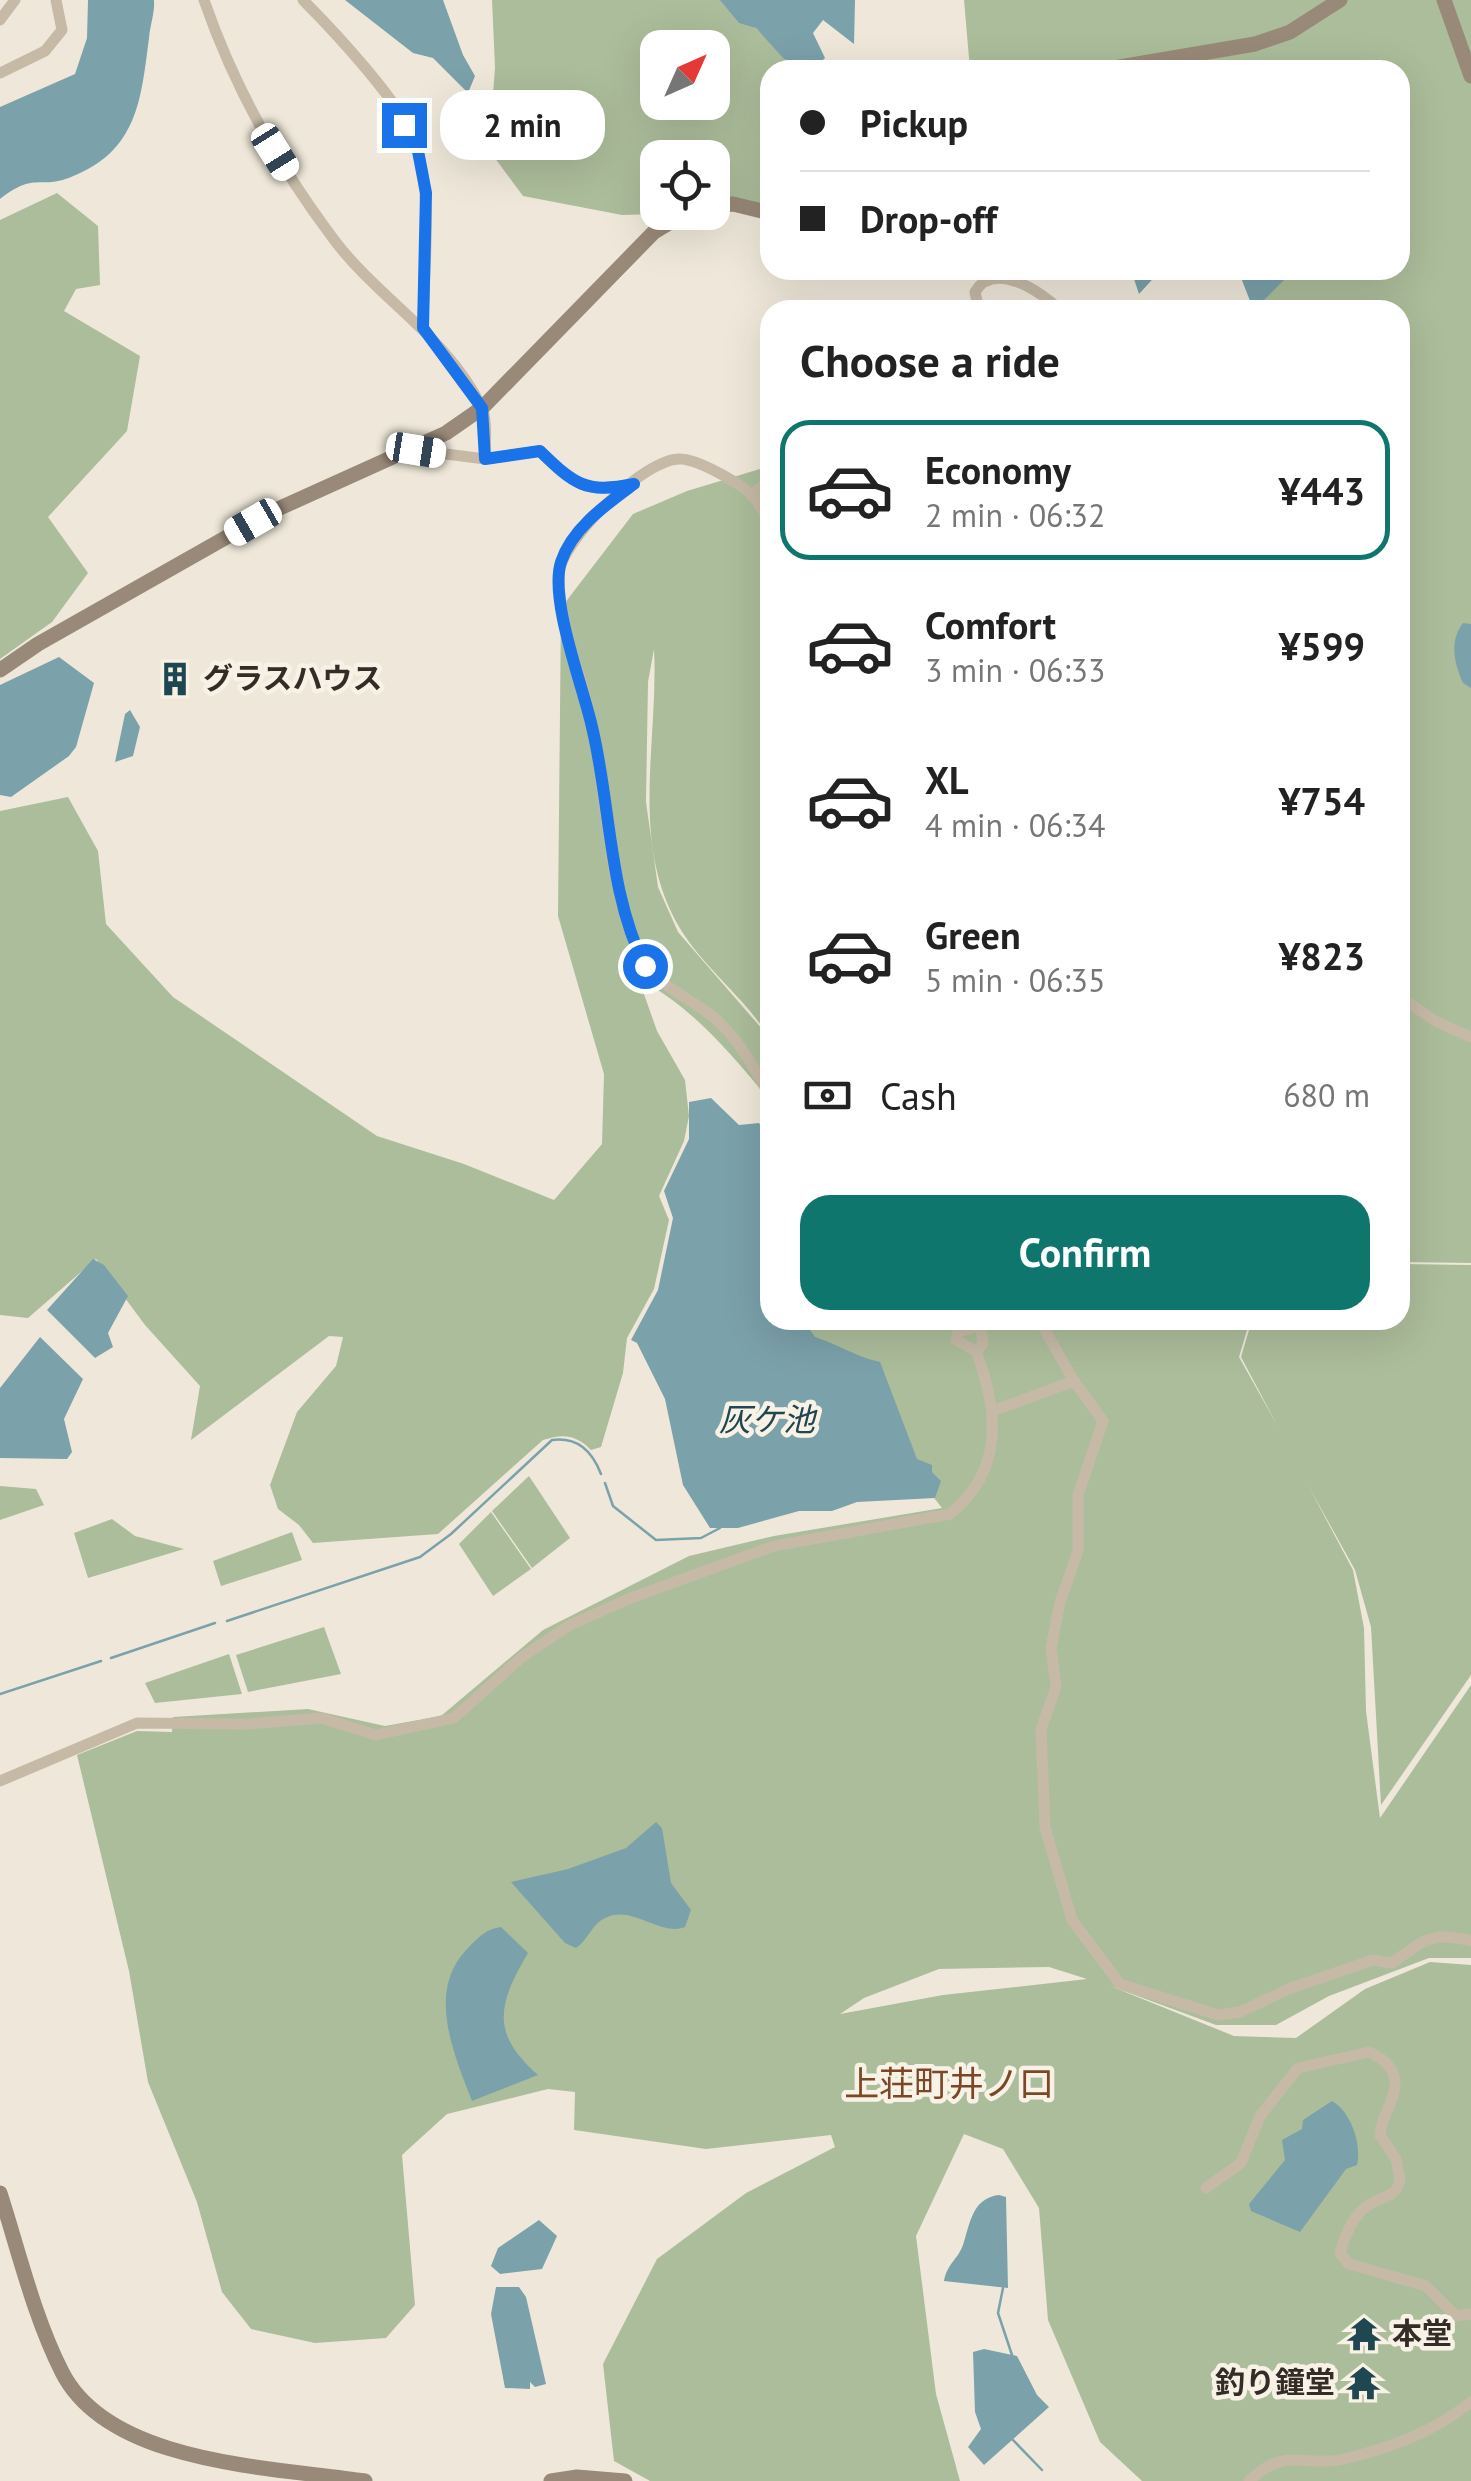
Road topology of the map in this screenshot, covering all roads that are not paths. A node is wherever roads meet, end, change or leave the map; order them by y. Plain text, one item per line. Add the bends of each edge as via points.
1 (15, 0) edge
2 (56, 0) edge
3 (204, 0) edge
4 (303, 0) edge
5 (1340, 0) edge
6 (1444, 0) edge
7 (0, 20) edge
8 (1146, 60) edge
9 (0, 73) edge
10 (1471, 76) edge
11 (730, 204) edge
12 (760, 210) edge
13 (657, 230) edge
14 (1005, 280) edge
15 (1051, 300) edge
16 (423, 328) junction
17 (482, 408) junction
18 (416, 450) junction
19 (485, 459) junction
20 (634, 484) junction
21 (760, 488) edge
22 (752, 494) junction
23 (760, 507) edge
24 (0, 670) edge
25 (1410, 1004) edge
26 (1471, 1037) edge
27 (760, 1080) edge
28 (1045, 1330) edge
29 (976, 1351) dead end
30 (1074, 1381) junction
31 (995, 1410) junction
32 (0, 1781) edge
33 (1471, 1941) edge
34 (1206, 2188) dead end
35 (0, 2193) edge
36 (1471, 2314) edge
37 (1471, 2402) edge
38 (621, 2480) edge
39 (365, 2481) edge
40 (550, 2481) edge
41 (1249, 2481) edge

1 - 7 street
2 - 9 street via 62,30 55,41
3 - 16 street via 244,97 298,190 354,265
4 - 16 street via 388,96 413,135 426,193
5 - 8 street via 1290,32 1256,44
6 - 10 street
11 - 12 street
13 - 17 street
14 - 15 street
16 - 17 street
17 - 18 street
17 - 19 street
18 - 19 street
18 - 24 street via 271,512
19 - 20 street via 540,451 571,481 601,490
20 - 22 street via 656,464 681,458
20 - 27 street via 579,532 559,574 614,862 645,966 712,1016
21 - 22 street
22 - 23 street
25 - 26 street
28 - 30 street
29 - 31 street
30 - 31 street
30 - 33 street via 1103,1421 1078,1494 1078,1550 1051,1648 1056,1687 1041,1729 1040,1766 1050,1851 1082,1937 1120,1984 1218,2014 1240,2012 1373,1960 1392,1963 1428,1937
31 - 32 street via 988,1457 967,1501 950,1514 774,1546 631,1598 522,1657 454,1718 376,1734 321,1718 137,1723
34 - 36 street via 1241,2163 1260,2116 1298,2068 1368,2052 1378,2056 1392,2078 1395,2100 1380,2135 1400,2180 1387,2198 1362,2210 1340,2253 1349,2264 1426,2286 1456,2316
35 - 39 street via 62,2373 96,2415 162,2448
37 - 41 street via 1420,2435 1338,2460 1274,2462
38 - 40 street

